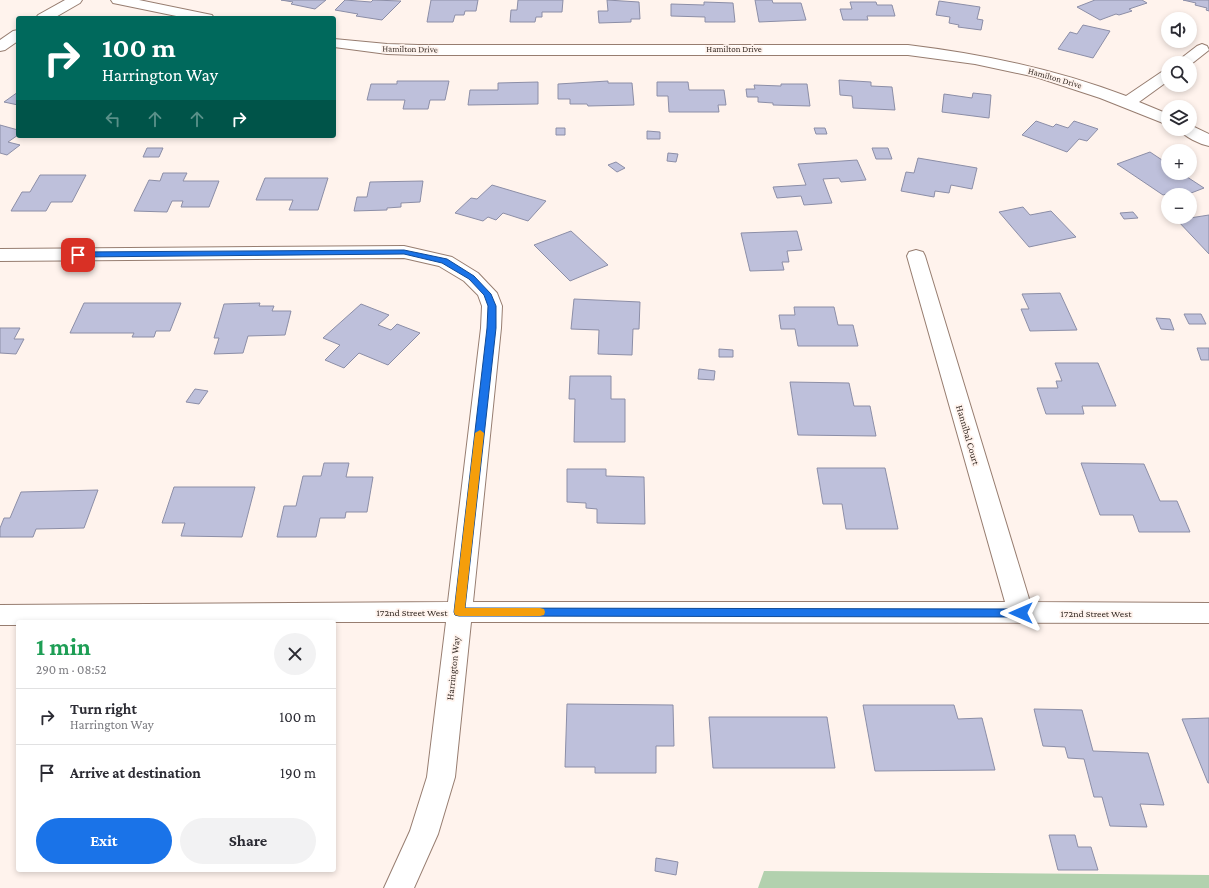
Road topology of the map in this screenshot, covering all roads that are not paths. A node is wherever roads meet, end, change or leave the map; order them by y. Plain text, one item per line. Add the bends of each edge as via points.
1 (75, 0) edge
2 (118, 0) edge
3 (47, 16) edge
4 (197, 16) edge
5 (16, 35) edge
6 (336, 43) edge
7 (0, 47) edge
8 (1202, 49) dead end
9 (1192, 56) edge
10 (1161, 79) edge
11 (1128, 102) junction
12 (1161, 117) edge
13 (1197, 134) edge
14 (1209, 141) edge
15 (0, 255) edge
16 (916, 256) dead end
17 (459, 612) junction
18 (1021, 613) junction
19 (1209, 613) edge
20 (0, 615) edge
21 (399, 888) edge

1 - 3 street
2 - 4 street
5 - 7 street
6 - 11 street, Hamilton Drive via 388,50 907,50 1019,68
8 - 9 street
10 - 11 street
11 - 12 street, Hamilton Drive
13 - 14 street
15 - 17 street, Harrington Way via 404,252 445,261 471,277 487,294 492,306 492,321
16 - 18 street, Hannibal Court
17 - 18 street, 172nd Street West
17 - 20 street, 172nd Street West
17 - 21 street, Harrington Way via 441,777 424,834
18 - 19 street, 172nd Street West

